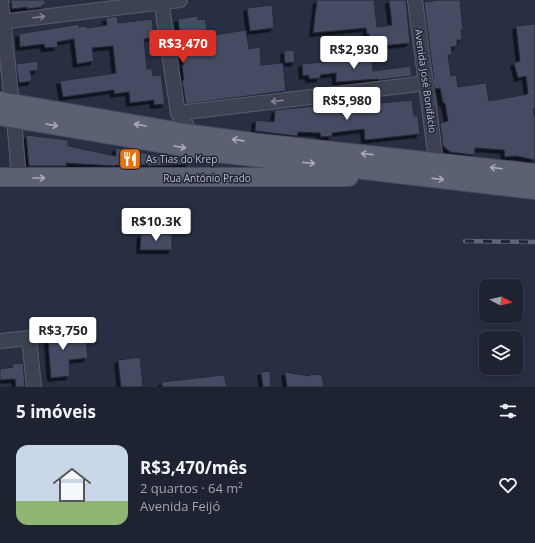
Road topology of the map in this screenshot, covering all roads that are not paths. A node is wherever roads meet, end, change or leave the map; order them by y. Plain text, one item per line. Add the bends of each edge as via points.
1 (1, 0) edge
2 (180, 0) edge
3 (415, 0) edge
4 (161, 1) edge
5 (2, 22) edge
6 (427, 82) junction
7 (6, 110) edge
8 (178, 113) junction
9 (192, 134) junction
10 (436, 161) junction
11 (535, 173) edge
12 (414, 176) junction
13 (0, 177) edge
14 (19, 178) junction
15 (535, 190) edge
16 (0, 341) edge
17 (34, 387) edge

1 - 5 street
2 - 4 street
3 - 6 street, Avenida José Bonifácio
5 -> 4 street
4 - 8 street
5 - 7 street
6 -> 8 street
6 - 10 street, Avenida José Bonifácio
9 -> 7 main road
7 -> 12 main road via 216,153
7 - 14 street
8 - 9 street
10 -> 9 main road
11 -> 10 main road
14 -> 12 main road, Rua Antônio Prado
12 -> 15 main road
13 - 14 main road, Rua Antônio Prado
16 - 17 street via 29,338

